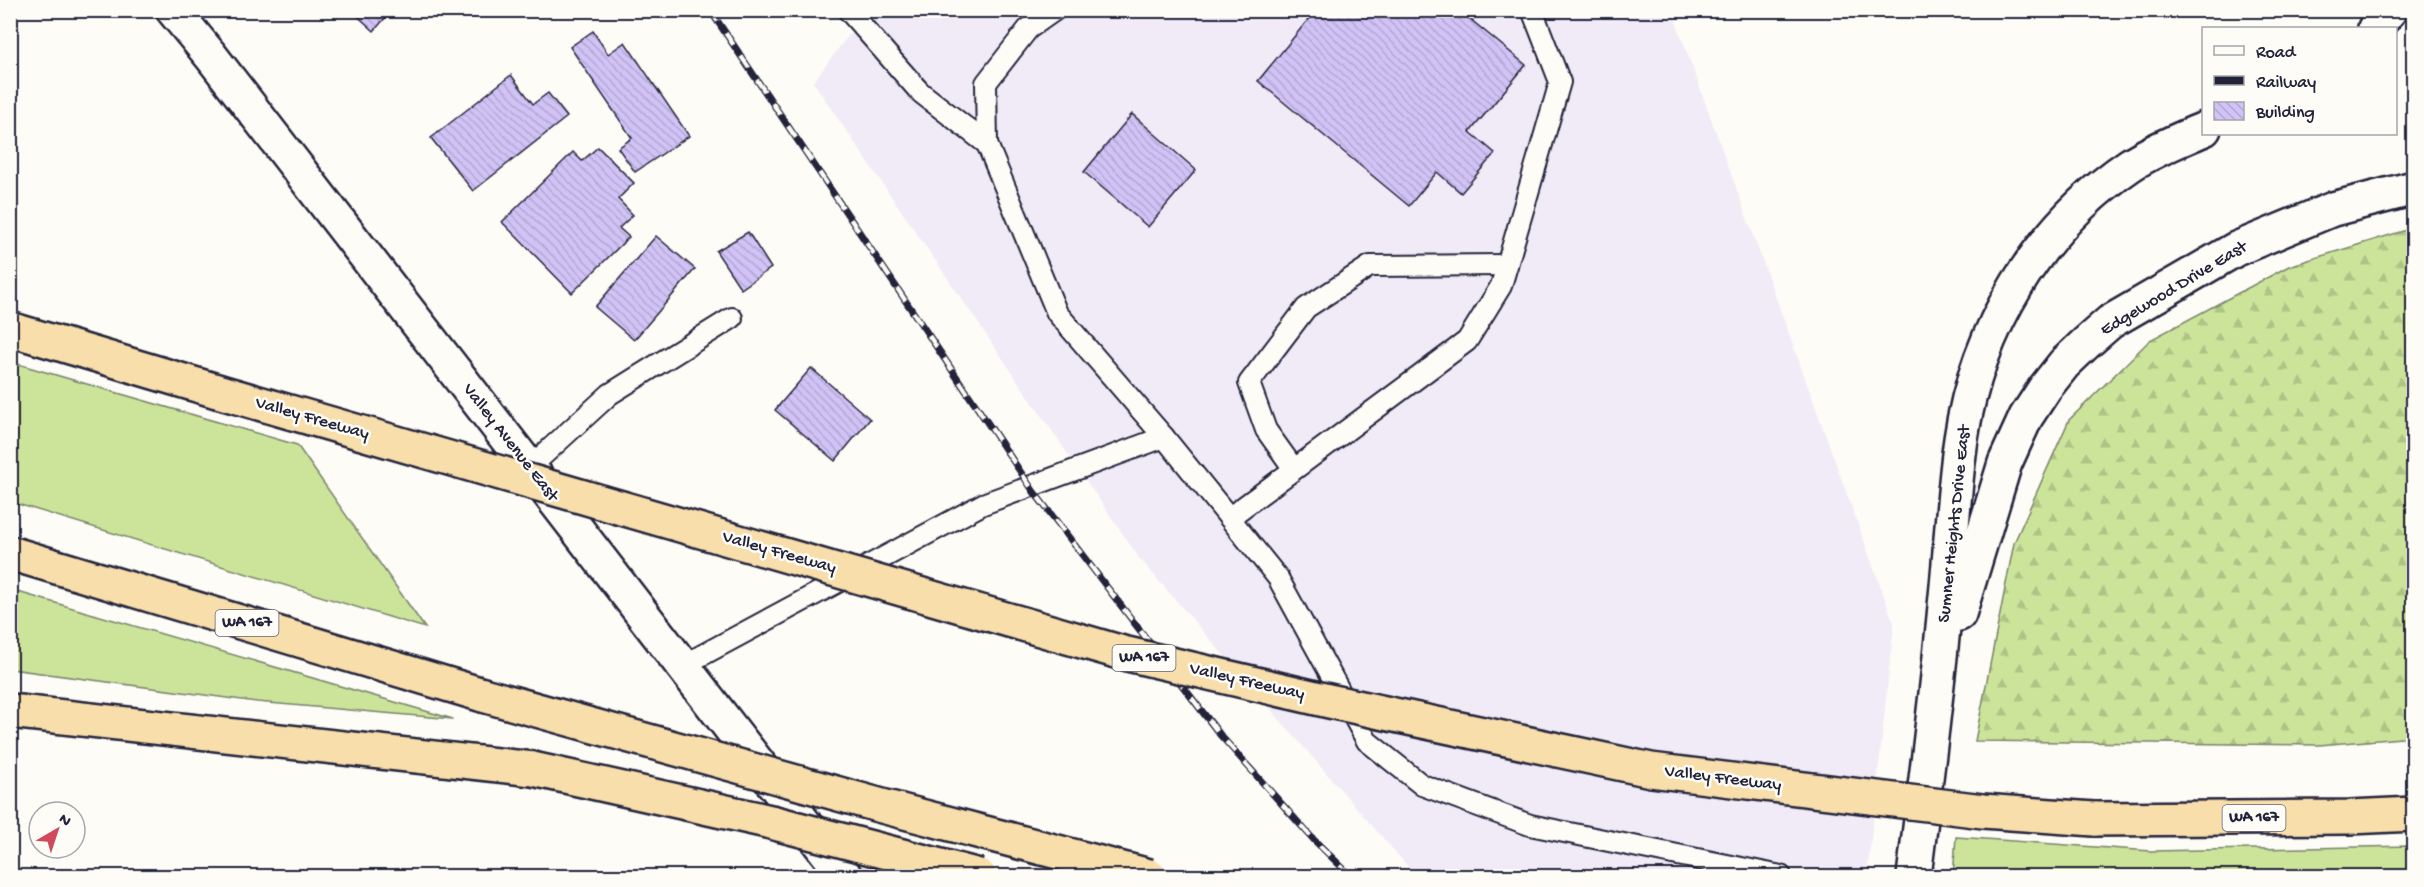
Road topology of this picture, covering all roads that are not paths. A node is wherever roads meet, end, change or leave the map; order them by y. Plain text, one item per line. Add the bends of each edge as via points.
1 (173, 10) edge
2 (848, 10) edge
3 (1055, 10) edge
4 (1532, 10) edge
5 (2390, 10) edge
6 (2376, 27) edge
7 (2202, 130) edge
8 (987, 144) junction
9 (2414, 188) edge
10 (1507, 265) junction
11 (732, 318) dead end
12 (10, 329) edge
13 (1164, 437) junction
14 (529, 468) junction
15 (1294, 469) junction
16 (1230, 518) junction
17 (10, 553) edge
18 (682, 666) junction
19 (1938, 681) junction
20 (10, 711) edge
21 (2414, 814) edge
22 (845, 876) edge
23 (979, 876) edge
24 (1149, 876) edge
25 (1781, 876) edge
26 (1914, 876) edge

1 - 14 street, Valley Avenue East
2 - 8 lane via 920,92
3 - 8 lane via 1028,29 986,83
4 - 10 lane via 1560,82
5 - 6 street
7 - 19 street, Sumner Heights Drive East via 2132,164 2076,209 2024,273 2001,312 1977,375 1962,438
8 - 13 lane via 1057,313
9 - 19 street, Edgewood Drive East via 2333,209 2236,249 2110,322 2064,364 2026,417 2005,463
10 - 15 lane via 1501,286 1467,341
10 - 15 lane via 1370,266 1306,308 1249,383 1266,430
11 - 14 lane via 610,394
12 - 21 highway, Valley Freeway / WA 167, bridge via 1123,652 1651,770 1983,811 2094,819
13 - 16 lane
13 - 18 lane via 983,504
14 - 18 street, Valley Avenue East
15 - 16 lane
16 - 25 lane via 1278,578 1367,741 1422,785 1530,825
17 - 24 highway, WA 167, bridge via 483,695
18 - 22 street, Valley Avenue East
19 - 26 street, Sumner Heights Drive East
20 - 23 highway, bridge via 532,769 771,822

